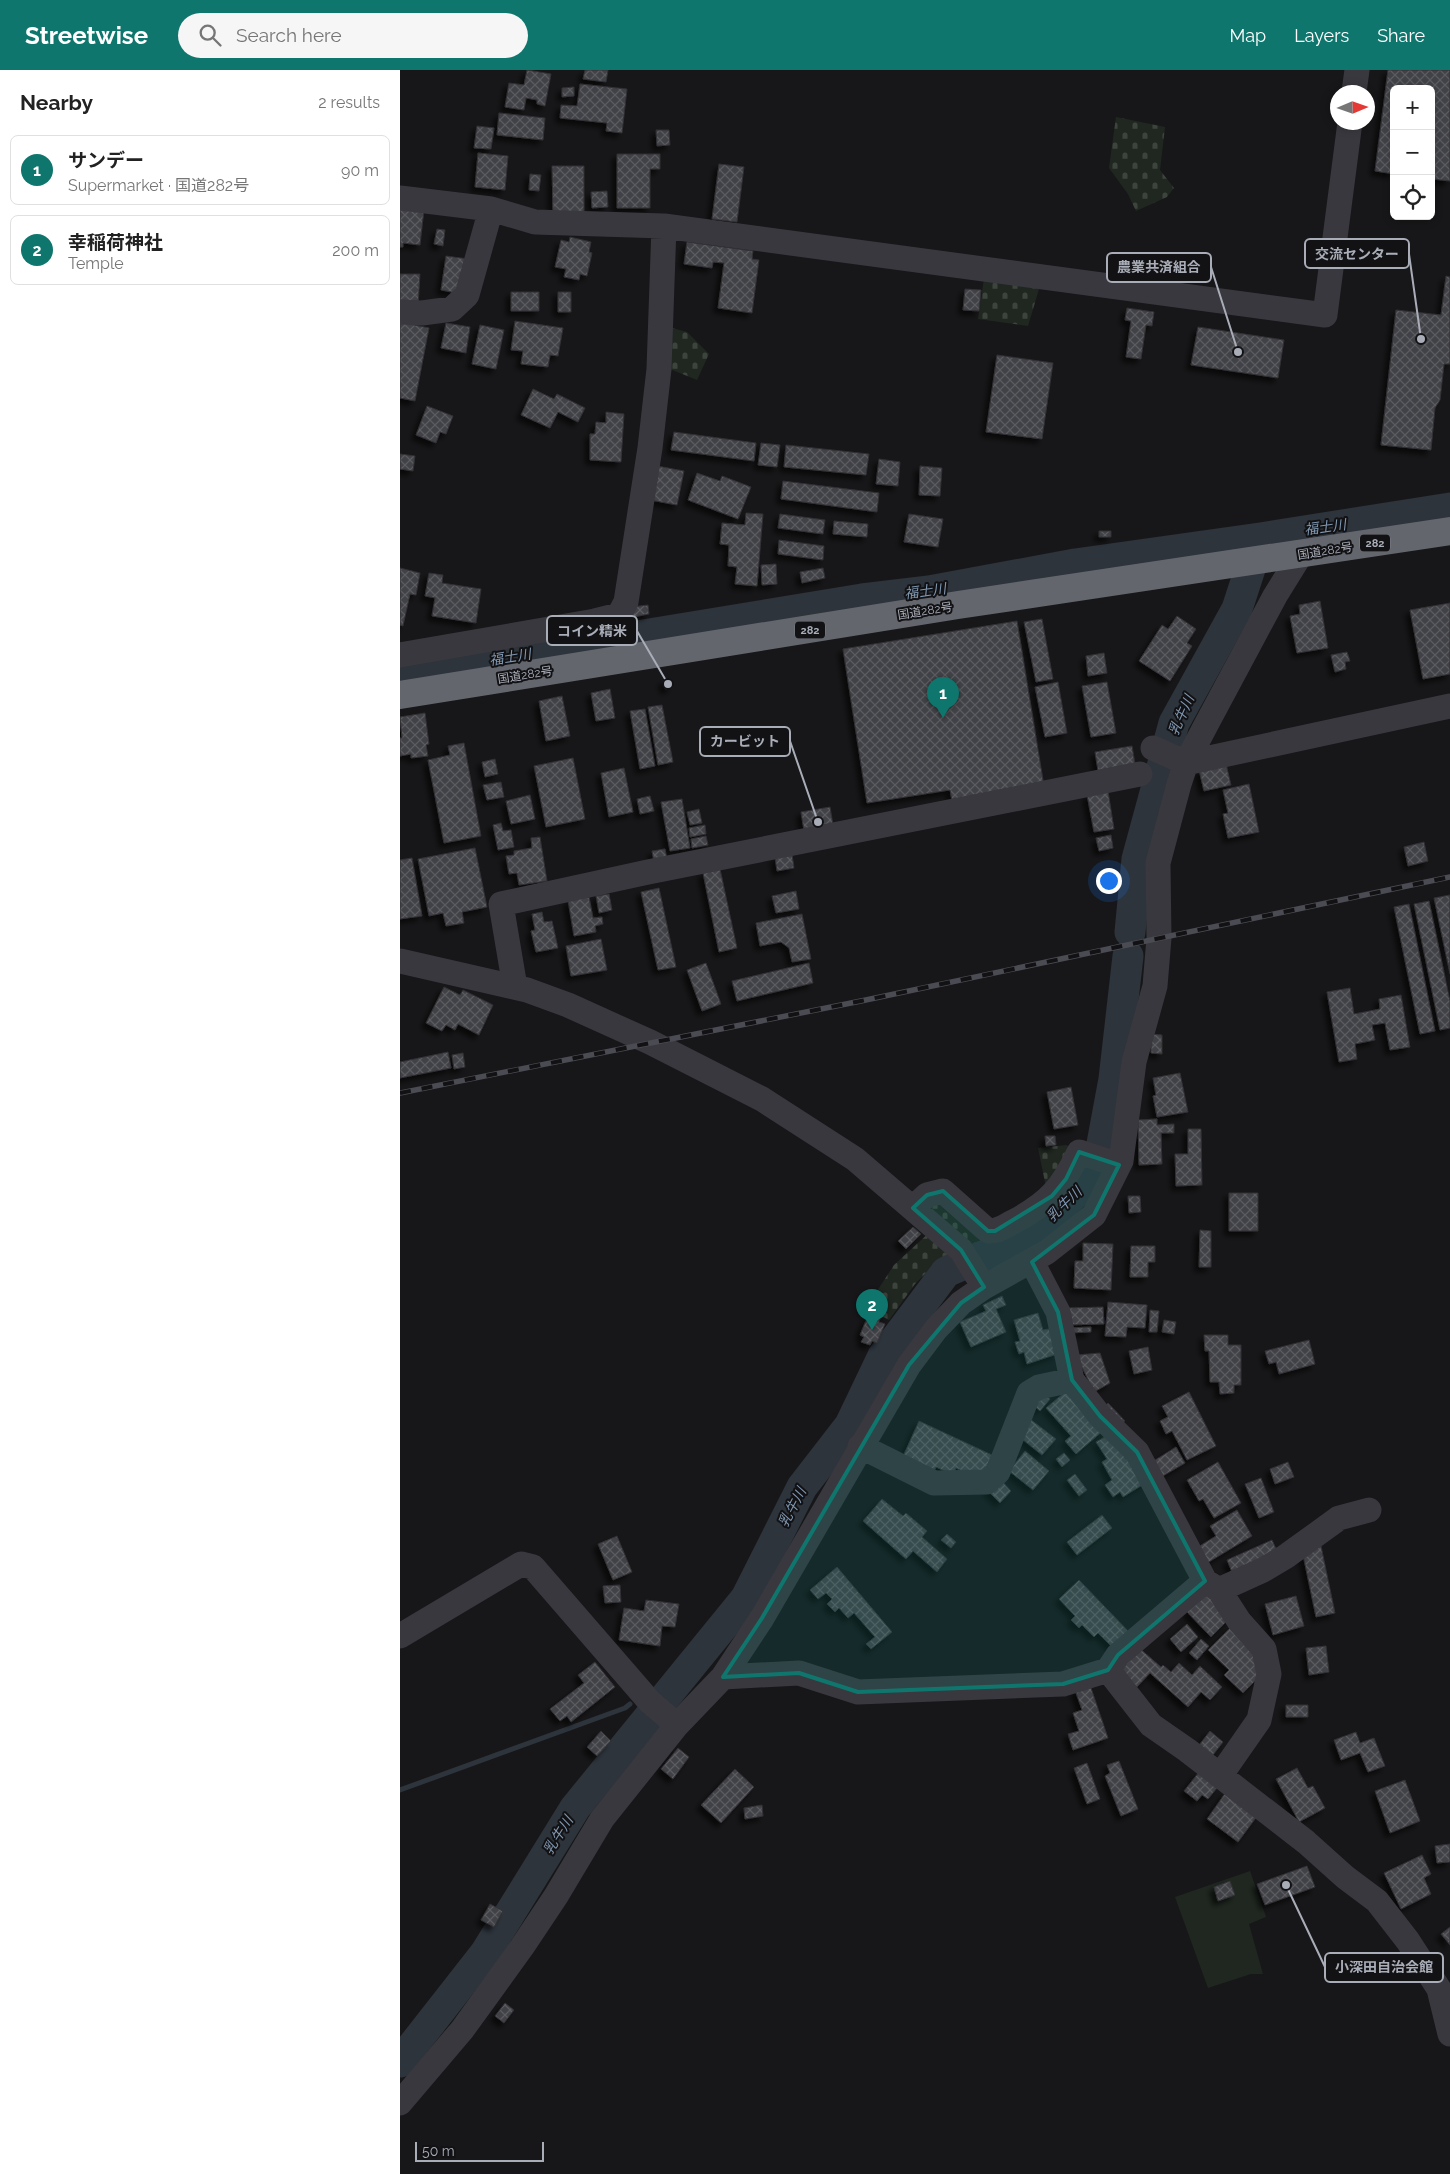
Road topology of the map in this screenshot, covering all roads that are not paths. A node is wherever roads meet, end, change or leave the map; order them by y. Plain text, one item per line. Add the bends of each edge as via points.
1 (1357, 70) edge
2 (1355, 85) edge
3 (1349, 130) edge
4 (400, 198) edge
5 (491, 209) junction
6 (664, 226) junction
7 (400, 312) edge
8 (1450, 531) edge
9 (1292, 556) junction
10 (400, 655) edge
11 (400, 695) edge
12 (1450, 706) edge
13 (1153, 748) dead end
14 (1182, 761) junction
15 (1140, 774) dead end
16 (400, 961) edge
17 (515, 988) junction
18 (1118, 1165) junction
19 (913, 1208) junction
20 (1032, 1262) junction
21 (984, 1287) junction
22 (1072, 1380) junction
23 (860, 1446) junction
24 (1368, 1510) dead end
25 (1212, 1585) junction
26 (400, 1636) edge
27 (1108, 1670) junction
28 (723, 1677) junction
29 (677, 1725) junction
30 (1220, 1776) junction
31 (1450, 2034) edge
32 (400, 2103) edge

1 - 2 street
3 - 6 street via 1325,315
4 - 5 street
5 - 6 street via 535,222
5 - 7 street via 467,295 452,309
6 - 10 street via 659,369 650,448 626,602 619,615
8 - 9 highway, 国道282号 / 282
9 - 11 highway, 国道282号 / 282 via 967,604
9 - 14 street via 1275,596
12 - 14 street
13 - 14 street
14 - 18 street via 1158,863 1156,986 1134,1062
15 - 17 street via 501,904
16 - 17 street
17 - 19 street via 568,1005 762,1099 855,1159
18 - 19 street via 1078,1152 1066,1179 1052,1196 1029,1214 995,1232 988,1231 943,1191 927,1195
18 - 20 street via 1094,1215
19 - 21 street via 961,1250
20 - 21 street
20 - 22 street via 1058,1312
21 - 23 street via 961,1303 931,1336 909,1365
22 - 23 street via 1039,1387 1030,1393 998,1472 988,1482 934,1483
22 - 25 street via 1100,1416 1137,1452
23 - 28 street via 762,1618
24 - 25 street via 1339,1518 1263,1570
25 - 27 street via 1118,1655
25 - 30 street via 1238,1621 1264,1649 1268,1674 1259,1720
26 - 29 street via 521,1564 533,1567 650,1702
27 - 28 street via 1063,1684 858,1692 799,1673
27 - 30 street via 1151,1725
28 - 29 street
29 - 32 street via 602,1819 546,1910 467,2022
30 - 31 street via 1377,1902 1412,1946 1439,1989

